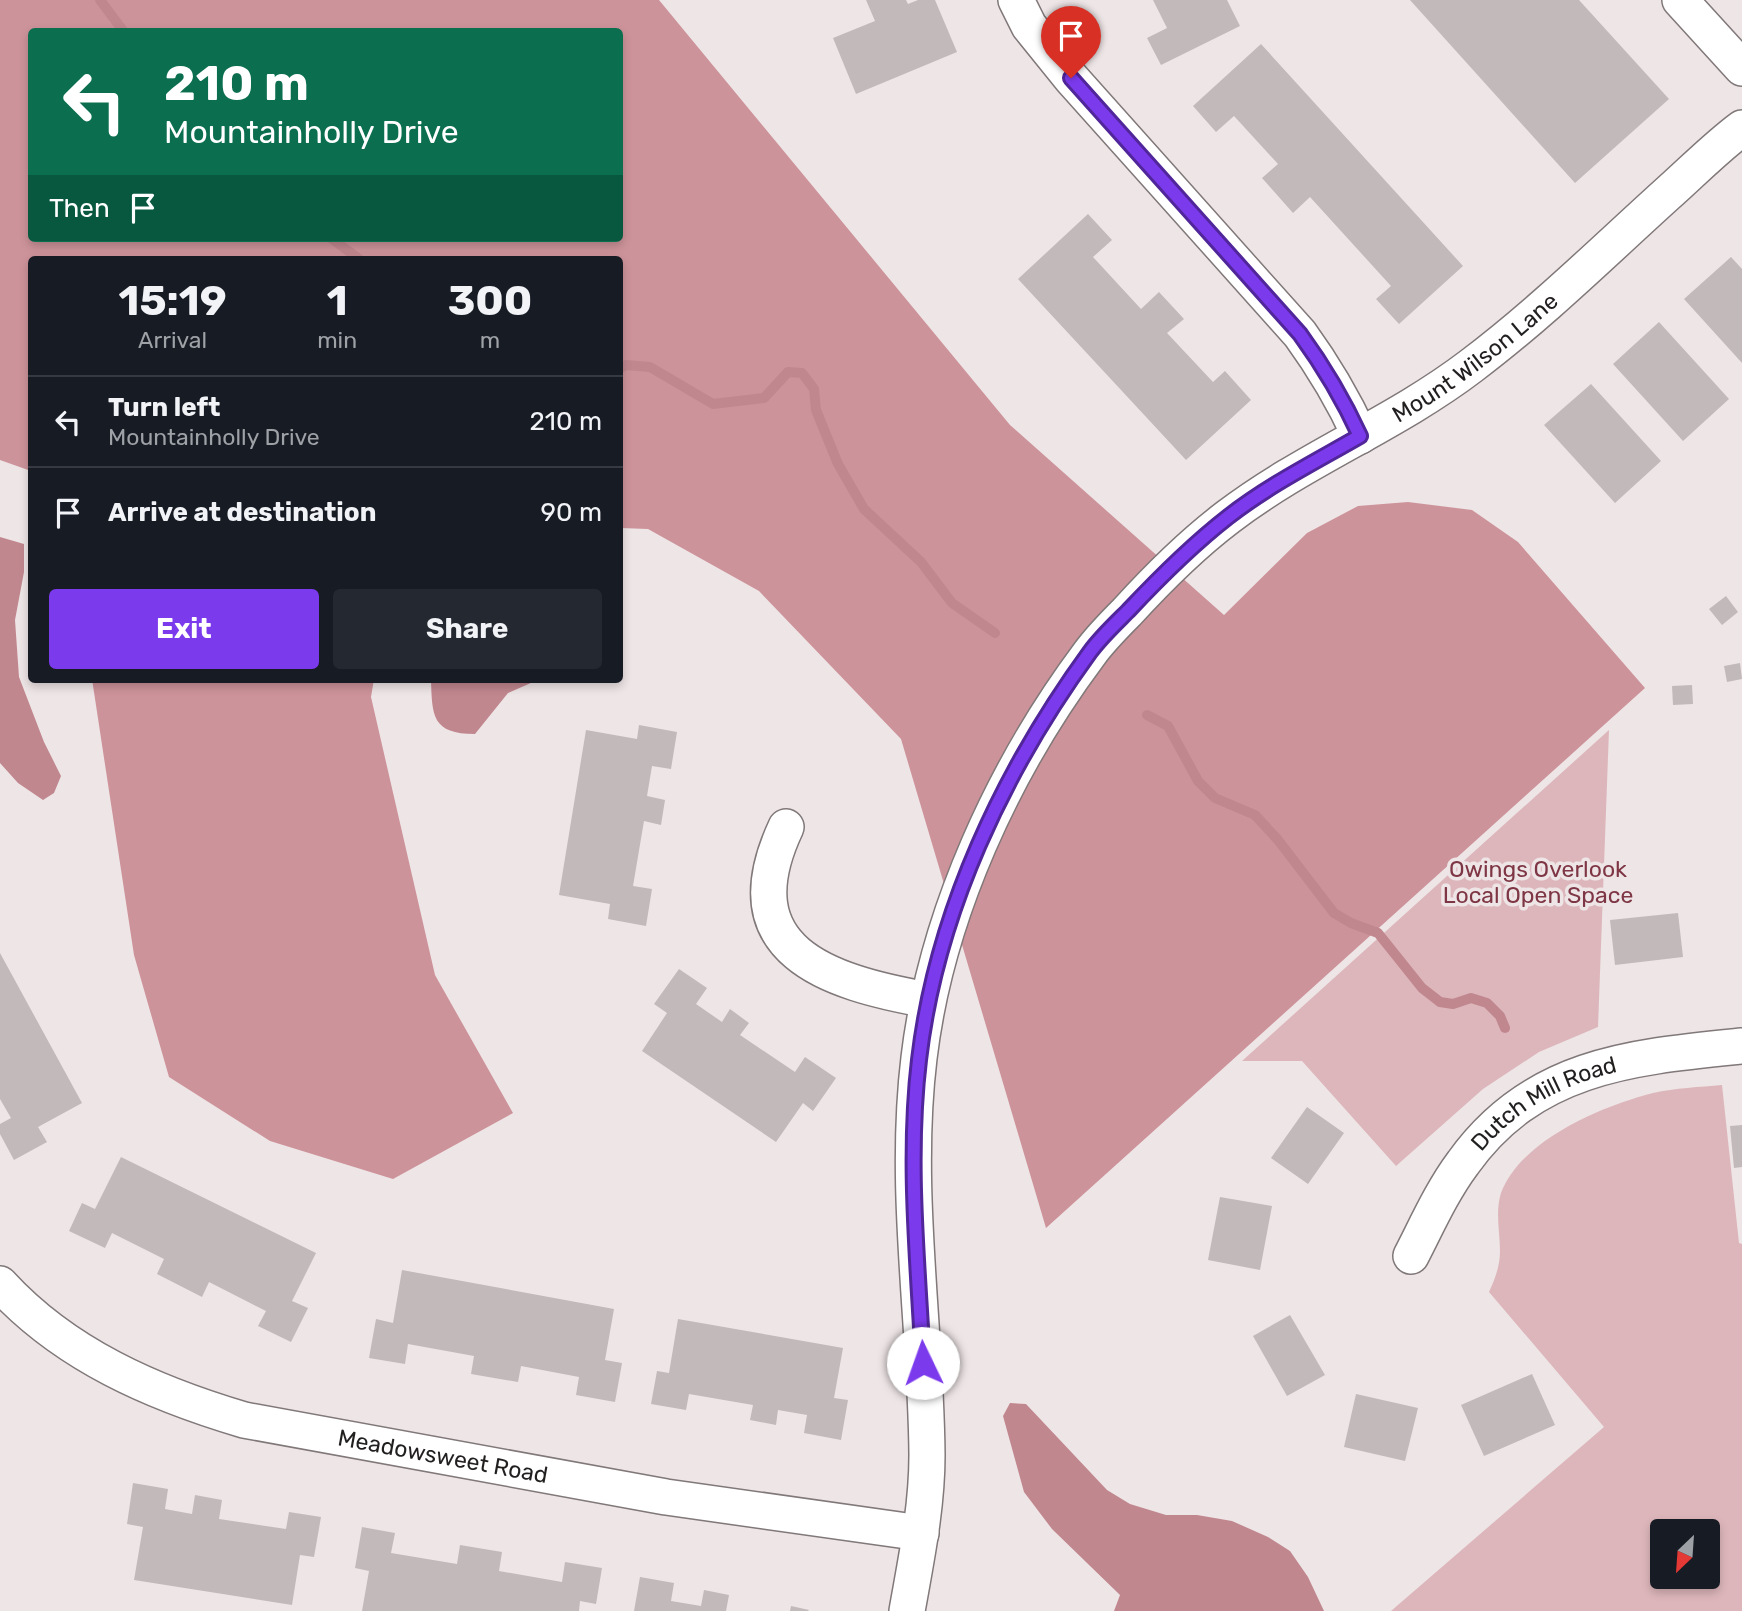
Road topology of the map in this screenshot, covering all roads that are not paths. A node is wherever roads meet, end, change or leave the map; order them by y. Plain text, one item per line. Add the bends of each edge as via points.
1 (1016, 0) edge
2 (1680, 0) edge
3 (1742, 68) edge
4 (1742, 128) edge
5 (1360, 436) junction
6 (786, 827) dead end
7 (928, 1000) junction
8 (1742, 1045) edge
9 (1411, 1256) dead end
10 (0, 1284) edge
11 (921, 1533) junction
12 (907, 1611) edge

1 - 5 street via 1029,26 1071,78 1300,334 1336,387
2 - 3 street
4 - 5 street, Mount Wilson Lane via 1512,334 1450,381
5 - 7 street, Mount Wilson Lane via 1229,516 1186,552 1092,649 1049,711 978,846
6 - 7 street via 769,874 768,900 774,927 791,948 843,980
7 - 11 street, Mount Wilson Lane via 919,1061 915,1145 927,1459
8 - 9 street, Dutch Mill Road via 1612,1063 1562,1079 1521,1104 1463,1163
10 - 11 street, Meadowsweet Road via 63,1341 109,1367 151,1388 244,1420 666,1497
11 - 12 street, Mount Wilson Lane

